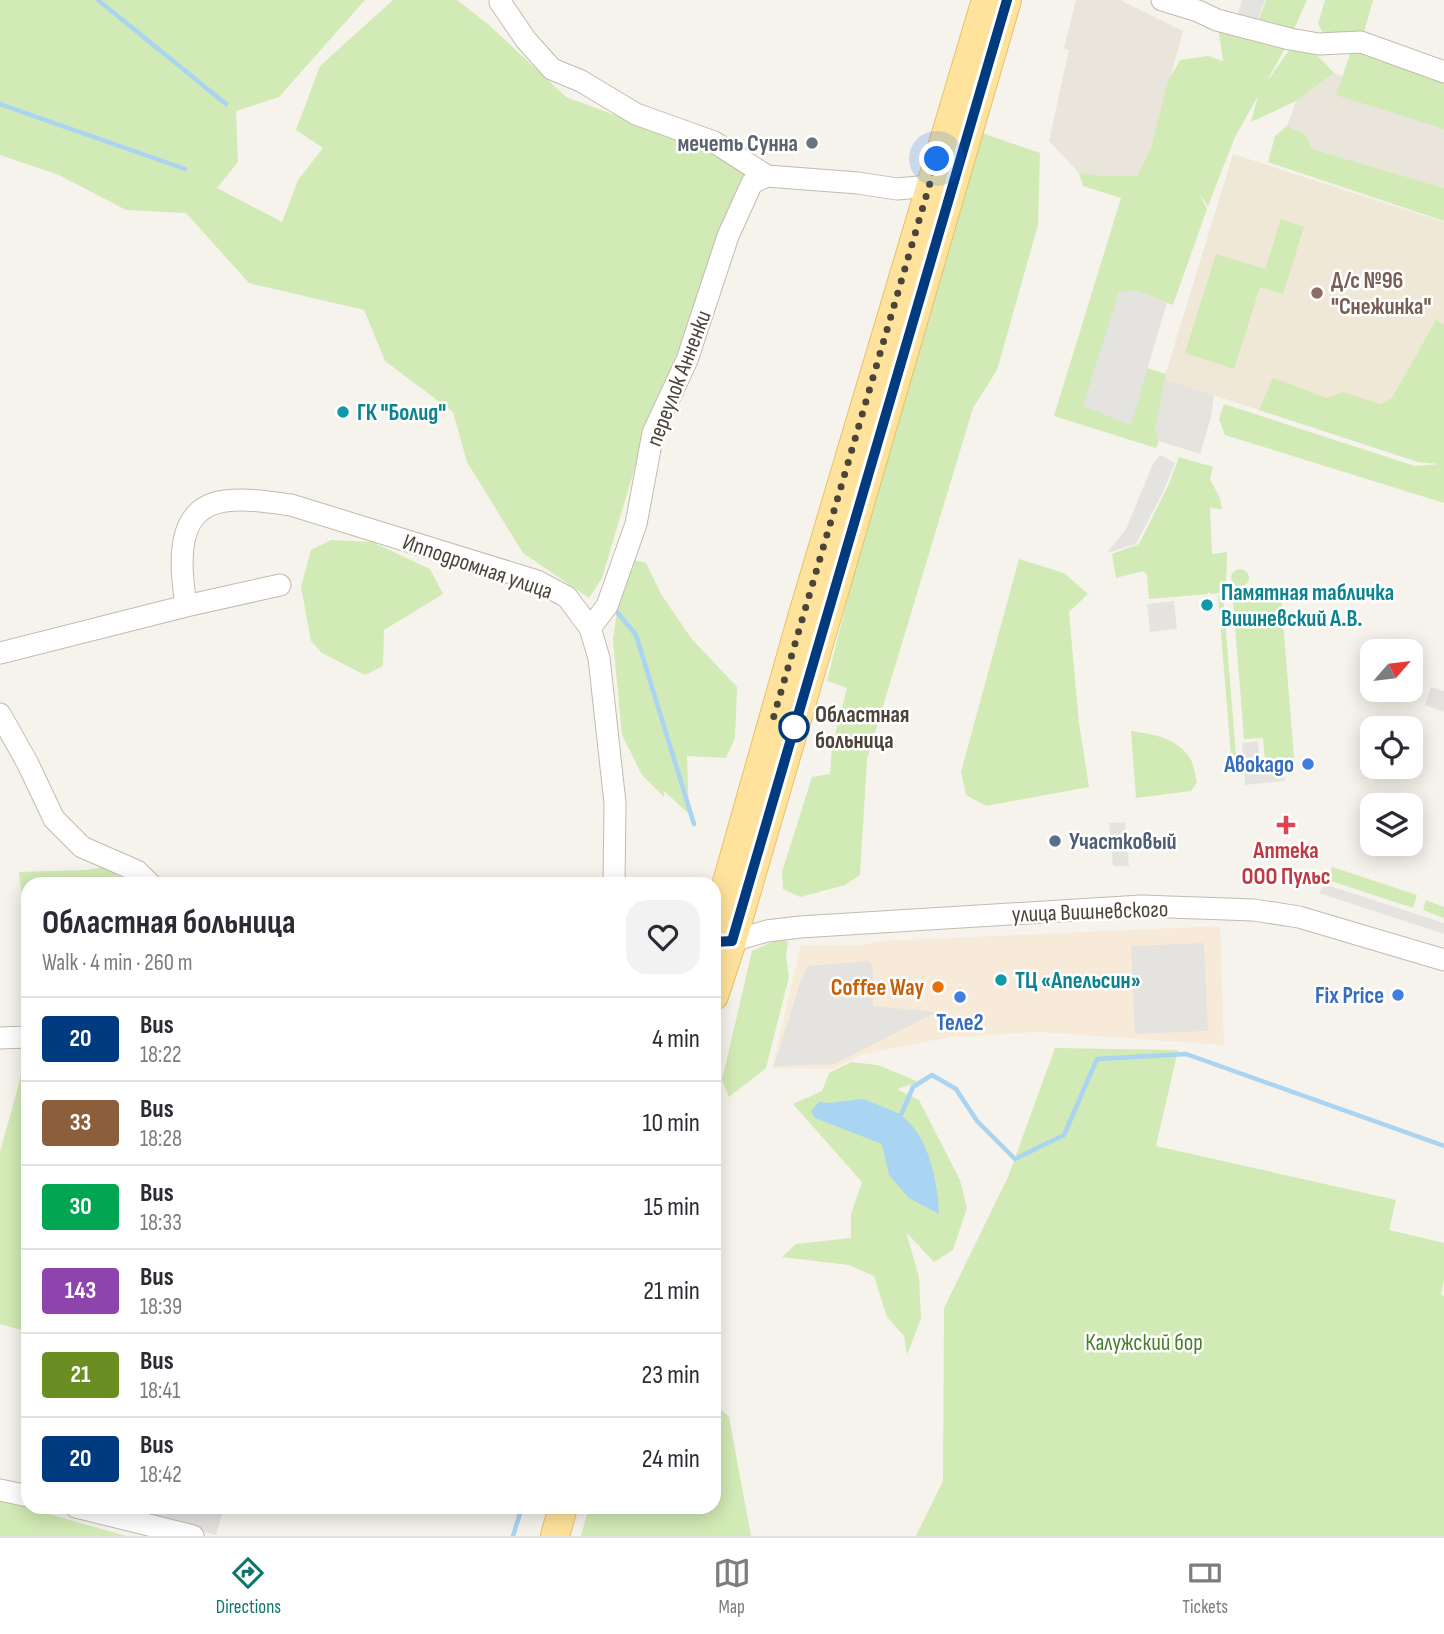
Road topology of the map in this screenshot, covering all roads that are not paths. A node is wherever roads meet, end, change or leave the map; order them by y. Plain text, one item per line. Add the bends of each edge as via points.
1 (986, 0) edge
2 (1007, 0) edge
3 (1162, 0) edge
4 (500, 2) dead end
5 (1444, 72) edge
6 (767, 176) junction
7 (929, 186) junction
8 (280, 585) dead end
9 (186, 606) junction
10 (590, 628) junction
11 (0, 653) edge
12 (0, 714) edge
13 (143, 877) edge
14 (614, 877) edge
15 (721, 933) edge
16 (721, 934) edge
17 (721, 937) edge
18 (1444, 960) edge
19 (21, 1037) edge
20 (0, 1038) edge
21 (0, 1490) edge
22 (21, 1494) edge
23 (104, 1514) edge
24 (541, 1514) edge
25 (561, 1514) edge
26 (193, 1536) edge
27 (535, 1536) edge
28 (555, 1536) edge

1 - 7 main road
2 - 16 main road
3 - 5 street via 1299,41 1361,42
4 - 6 street via 552,69 636,114 714,142
6 - 7 street via 897,190
6 - 10 street, переулок Анненки via 752,183 729,236 687,360 653,433 636,524 607,606
7 - 15 main road via 803,614
8 - 9 street
9 - 10 street, Ипподромная улица via 181,553 190,522 222,501 252,500 291,505 537,581 567,597
9 - 11 street
10 - 14 street, Ипподромная улица via 599,657 615,803
12 - 13 street via 54,819 82,848
17 - 18 street, улица Вишневского via 800,927 1141,906 1254,910 1299,918
19 - 20 street
21 - 22 street
23 - 26 street
24 - 27 main road
25 - 28 main road

